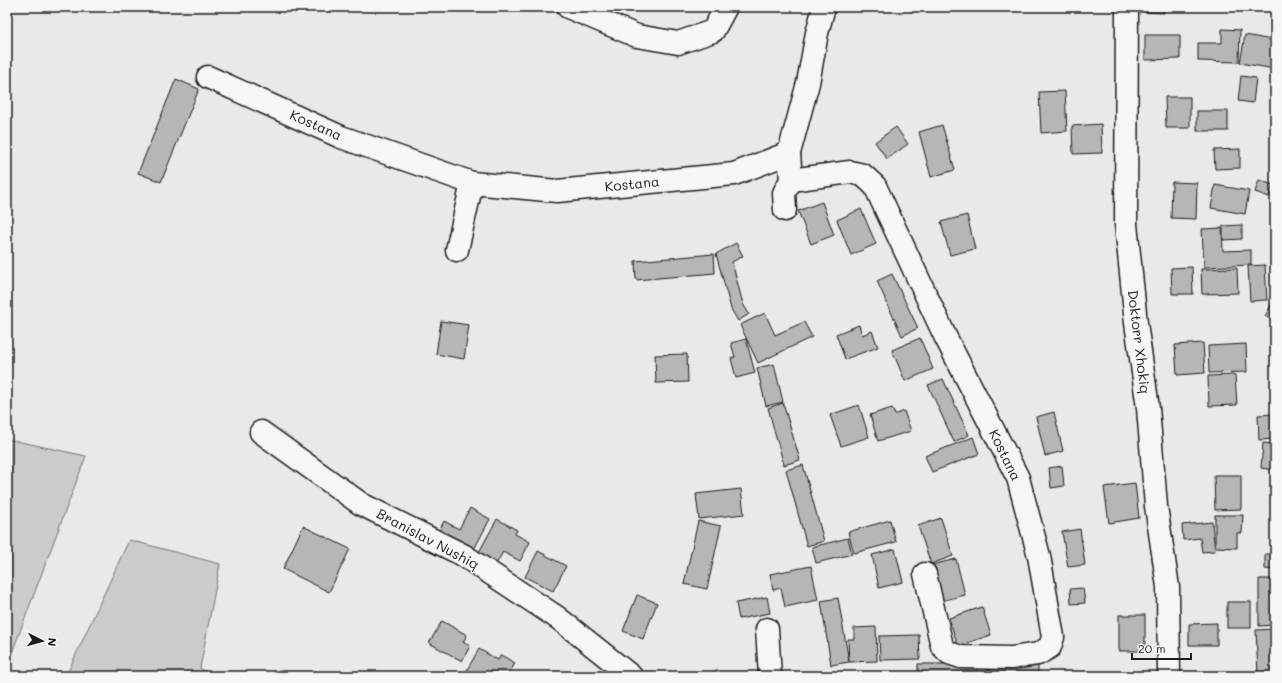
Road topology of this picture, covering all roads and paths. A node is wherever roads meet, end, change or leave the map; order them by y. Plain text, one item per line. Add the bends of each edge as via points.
1 (568, 7) edge
2 (726, 7) edge
3 (824, 7) edge
4 (1127, 7) edge
5 (208, 76) dead end
6 (789, 153) junction
7 (791, 180) junction
8 (472, 183) junction
9 (785, 210) dead end
10 (457, 250) dead end
11 (261, 432) dead end
12 (926, 574) dead end
13 (767, 629) dead end
14 (631, 676) edge
15 (770, 676) edge
16 (1169, 676) edge

1 - 2 street via 637,36 678,43 713,31
3 - 6 street via 808,83
4 - 16 street, Doktorr Xhokiq via 1126,224 1148,408 1156,506 1168,587
5 - 8 street, Kostana via 341,137
6 - 7 street
6 - 8 street, Kostana via 734,174 557,191
7 - 9 street via 784,193
7 - 12 street, Kostana via 850,172 863,175 875,186 944,336 1018,478 1040,563 1053,637 1050,647 1038,654 1012,658 961,657 949,653 942,646
8 - 10 street
11 - 14 street, Branislav Nushiq via 361,504 463,555 558,618
13 - 15 street

